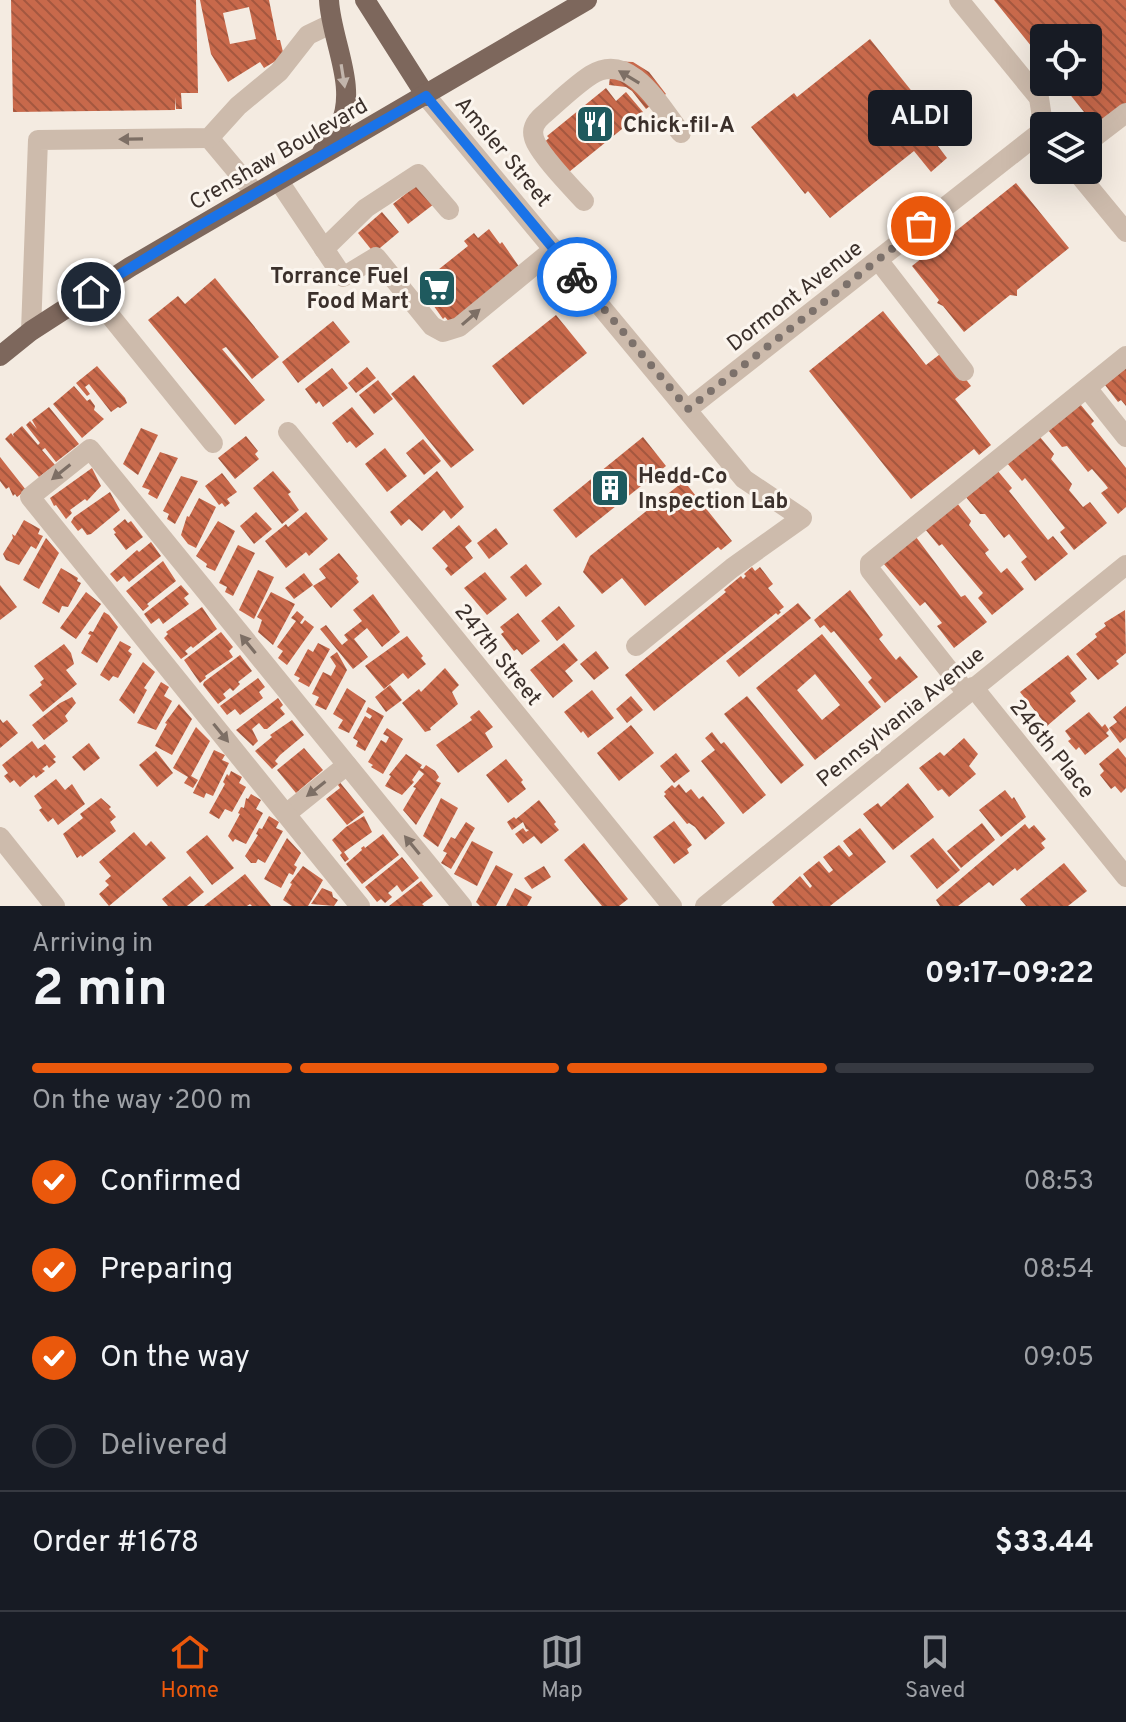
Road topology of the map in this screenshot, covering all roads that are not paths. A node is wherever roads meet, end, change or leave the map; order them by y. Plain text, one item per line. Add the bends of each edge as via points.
1 (329, 0) edge
2 (365, 0) edge
3 (587, 0) edge
4 (959, 0) edge
5 (331, 24) junction
6 (426, 96) junction
7 (1041, 112) edge
8 (1126, 113) edge
9 (1102, 131) edge
10 (681, 133) dead end
11 (209, 138) junction
12 (1030, 142) edge
13 (319, 156) junction
14 (278, 180) junction
15 (1087, 184) edge
16 (255, 193) junction
17 (584, 201) dead end
18 (449, 210) dead end
19 (1126, 232) edge
20 (324, 249) junction
21 (554, 249) junction
22 (878, 260) junction
23 (91, 292) junction
24 (31, 331) junction
25 (0, 356) edge
26 (1126, 356) edge
27 (964, 371) dead end
28 (1087, 388) junction
29 (688, 409) junction
30 (288, 432) dead end
31 (1126, 437) edge
32 (213, 443) dead end
33 (1126, 565) edge
34 (636, 646) dead end
35 (970, 690) junction
36 (347, 765) junction
37 (286, 814) junction
38 (0, 837) edge
39 (1126, 877) edge
40 (707, 905) edge
41 (55, 906) edge
42 (360, 906) edge
43 (462, 906) edge
44 (672, 906) edge

1 - 5 main road
2 - 6 main road
3 - 6 main road, Crenshaw Boulevard
4 - 7 street via 1039,98
5 - 11 street via 308,35 279,72
5 -> 13 main road via 345,105 340,125
6 - 13 main road, Crenshaw Boulevard
6 - 21 street, Amsler Street
8 - 9 street
10 -> 17 street via 636,78 613,69 592,74 536,121 533,131 537,145
11 - 16 street
11 -> 24 street via 38,140
12 - 22 street, Dormont Avenue
13 - 14 main road, Crenshaw Boulevard
14 - 16 main road, Crenshaw Boulevard
14 - 20 street
15 - 19 street
16 - 23 main road, Crenshaw Boulevard
18 - 20 street via 418,174 366,208
20 -> 21 street via 343,277 376,257 432,326 443,332 459,327
21 - 29 street, Amsler Street
22 - 27 street
22 - 29 street, Dormont Avenue
23 - 24 main road, Crenshaw Boulevard
23 - 32 street
24 - 25 main road, Crenshaw Boulevard
26 - 28 street
28 - 31 street
28 - 35 street, 246th Place via 870,563 870,570
29 - 34 street, Amsler Street via 744,479 802,518
30 - 44 street, 247th Street
33 - 35 street, Pennsylvania Avenue
35 - 39 street, 246th Place
35 - 40 street, Pennsylvania Avenue
36 -> 37 street
36 -> 37 street via 90,449 30,497
43 -> 36 street
37 - 42 street
38 - 41 street

